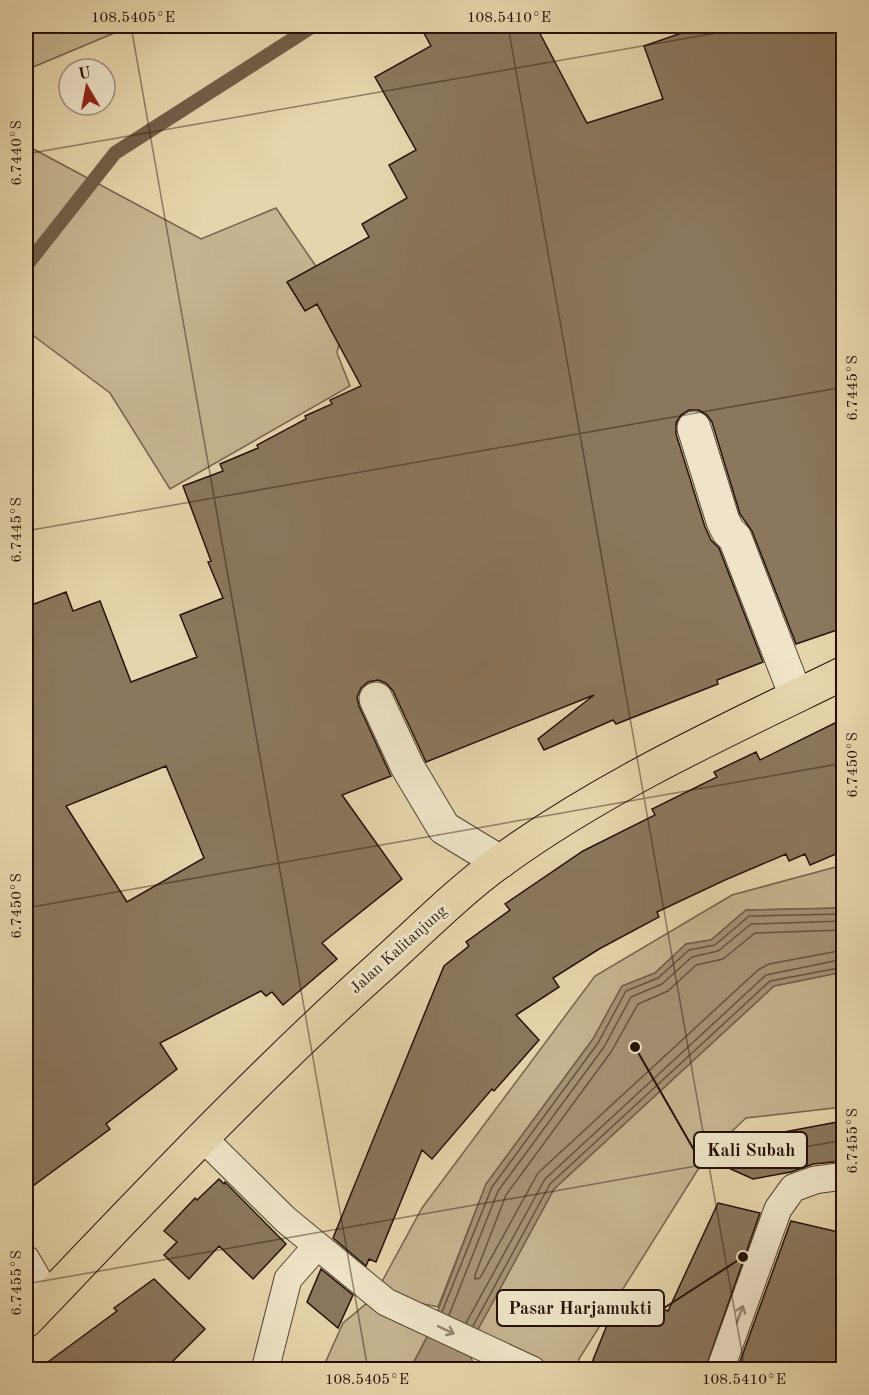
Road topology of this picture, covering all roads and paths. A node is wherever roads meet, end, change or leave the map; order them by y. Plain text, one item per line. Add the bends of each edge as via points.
1 (694, 428) dead end
2 (843, 673) edge
3 (796, 696) junction
4 (376, 699) dead end
5 (500, 862) junction
6 (202, 1137) junction
7 (843, 1176) edge
8 (317, 1246) junction
9 (26, 1259) edge
10 (48, 1297) junction
11 (26, 1321) edge
12 (265, 1370) edge
13 (532, 1370) edge
14 (720, 1370) edge

1 - 3 street via 723,521 735,538
2 - 3 main road, Jalan Kalitanjung
3 - 5 main road, Jalan Kalitanjung via 595,801
4 - 5 street via 403,758 444,828
5 - 6 main road, Jalan Kalitanjung via 315,1026
6 - 8 lane
6 - 10 main road, Jalan Kalitanjung
14 -> 7 lane via 778,1209 793,1188
8 - 12 lane via 288,1279
8 -> 13 lane via 386,1302
9 - 10 lane
10 - 11 main road, Jalan Kalitanjung

